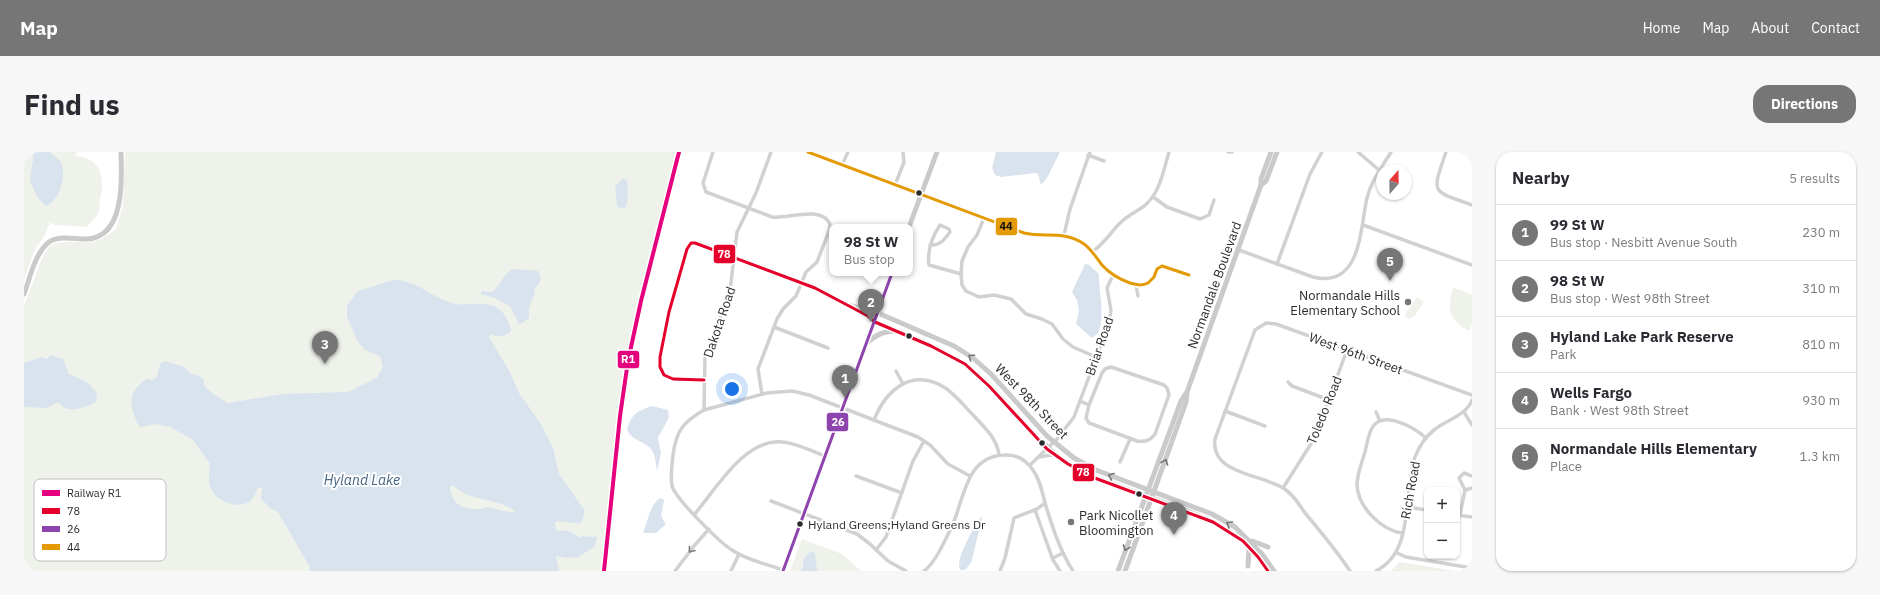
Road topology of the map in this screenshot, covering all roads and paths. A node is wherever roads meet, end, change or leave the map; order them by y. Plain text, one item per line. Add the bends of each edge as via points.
1 (121, 152) edge
2 (713, 152) edge
3 (771, 152) edge
4 (808, 152) edge
5 (848, 152) edge
6 (903, 152) edge
7 (937, 152) edge
8 (1169, 152) edge
9 (1228, 152) edge
10 (1232, 152) edge
11 (1271, 152) edge
12 (1277, 152) edge
13 (1322, 152) edge
14 (1358, 152) edge
15 (1391, 152) edge
16 (1446, 152) edge
17 (1089, 153) edge
18 (1104, 161) dead end
19 (1384, 164) edge
20 (842, 165) junction
21 (1376, 168) edge
22 (1376, 178) edge
23 (895, 185) junction
24 (1262, 185) junction
25 (921, 194) junction
26 (1153, 197) junction
27 (1214, 200) dead end
28 (1472, 205) edge
29 (748, 208) junction
30 (984, 218) junction
31 (910, 224) edge
32 (1363, 225) junction
33 (1064, 235) junction
34 (930, 245) junction
35 (1238, 250) junction
36 (1092, 252) junction
37 (734, 257) junction
38 (1277, 264) junction
39 (1472, 265) edge
40 (961, 274) junction
41 (1114, 275) junction
42 (1189, 275) dead end
43 (891, 276) edge
44 (801, 283) junction
45 (1136, 284) junction
46 (24, 294) edge
47 (1138, 296) dead end
48 (848, 304) junction
49 (878, 313) junction
50 (875, 322) junction
51 (774, 327) junction
52 (896, 331) junction
53 (867, 344) junction
54 (828, 348) dead end
55 (1347, 350) junction
56 (1096, 357) junction
57 (896, 371) dead end
58 (704, 380) junction
59 (1288, 382) dead end
60 (902, 384) junction
61 (1187, 392) junction
62 (762, 394) junction
63 (1472, 395) edge
64 (1329, 400) junction
65 (1472, 400) edge
66 (1080, 401) junction
67 (1089, 405) junction
68 (843, 407) junction
69 (704, 410) junction
70 (1225, 411) junction
71 (1376, 412) dead end
72 (1464, 412) junction
73 (874, 420) junction
74 (1380, 421) junction
75 (1472, 425) edge
76 (1265, 426) dead end
77 (1426, 438) junction
78 (1130, 439) junction
79 (924, 441) junction
80 (1053, 442) junction
81 (1047, 449) junction
82 (999, 455) junction
83 (825, 456) junction
84 (1058, 456) junction
85 (1038, 457) junction
86 (1120, 462) dead end
87 (1030, 465) junction
88 (856, 476) dead end
89 (970, 476) junction
90 (1472, 476) edge
91 (1283, 488) junction
92 (1472, 488) edge
93 (1147, 490) junction
94 (1465, 490) junction
95 (902, 493) junction
96 (1154, 493) junction
97 (1145, 496) junction
98 (1152, 499) junction
99 (771, 501) dead end
100 (1045, 503) junction
101 (1407, 507) junction
102 (1460, 508) edge
103 (1035, 510) junction
104 (1424, 510) edge
105 (804, 514) junction
106 (694, 515) junction
107 (1460, 515) edge
108 (1472, 517) edge
109 (709, 529) junction
110 (1402, 533) junction
111 (1249, 540) junction
112 (1268, 547) dead end
113 (1249, 548) junction
114 (876, 550) junction
115 (1063, 553) junction
116 (1397, 553) junction
117 (739, 554) junction
118 (1052, 558) junction
119 (1248, 566) dead end
120 (1472, 568) edge
121 (675, 571) edge
122 (731, 571) edge
123 (783, 571) edge
124 (906, 571) edge
125 (924, 571) edge
126 (1000, 571) edge
127 (1060, 571) edge
128 (1073, 571) edge
129 (1118, 571) edge
130 (1125, 571) edge
131 (1268, 571) edge
132 (1274, 571) edge
133 (1350, 571) edge
134 (1376, 571) edge

1 - 46 street via 120,190 114,222 107,230 92,238 61,238 50,242 38,257
2 - 29 street via 703,183 704,190
3 - 29 street, Dakota Road
4 - 20 street
5 - 20 street
6 - 23 street via 904,162
7 - 25 street
8 - 26 street
9 - 10 street
11 - 24 street, Normandale Boulevard via 1261,178
12 - 24 street, Normandale Boulevard
13 - 38 street via 1310,174
14 - 21 street
15 - 19 street
16 - 28 street via 1437,188 1444,195
17 - 18 street
17 - 33 street
20 - 23 street
22 - 32 street via 1369,191
23 - 25 street
24 - 35 street, Normandale Boulevard
25 - 30 street
25 - 31 street
26 - 27 street via 1166,207 1200,219 1209,215
26 - 36 street via 1121,222 1105,242
29 - 37 street, Dakota Road via 737,232
29 - 44 street via 777,218 806,214 818,215 828,221 829,231 817,262 806,272
30 - 33 street via 1031,234
30 - 40 street via 978,235 965,254
32 - 38 street via 1357,252 1342,272 1331,277 1319,278
32 - 39 street
33 - 36 street via 1078,240
34 - 34 street via 940,225 949,229 950,232 943,241 935,246
34 - 40 street via 929,265
35 - 38 street
35 - 61 street, Normandale Boulevard
36 - 41 street
37 - 44 street, West 98th Street
37 - 58 street, Dakota Road via 730,291 706,358
37 - 58 street, West 98th Street via 699,243 691,243 669,312 659,362 662,371 668,378 677,380
40 - 56 street via 962,285 970,294 979,297 999,295 1011,299 1026,314 1052,324 1073,347
41 - 45 street
41 - 56 street, Briar Road via 1107,288 1111,303 1110,316
42 - 45 street via 1162,266 1148,283
43 - 49 street
44 - 48 street, West 98th Street
44 - 51 street via 796,296 779,314
45 - 47 street
48 - 49 street, West 98th Street
48 - 50 street, West 98th Street
49 - 50 street
80 -> 49 street, West 98th Street via 974,358 954,346
50 - 52 street, West 98th Street
50 - 53 street
51 - 54 street
51 - 62 street via 758,369
52 - 53 street via 883,332
52 - 81 street, West 98th Street via 965,364
53 - 68 street
55 - 63 street, West 96th Street
55 - 64 street, Toledo Road
55 - 70 street, West 96th Street via 1266,323 1258,327
56 - 66 street, Briar Road
57 - 60 street
58 - 69 street, Dakota Road
59 - 64 street via 1292,386
60 - 73 street via 884,400
60 - 82 street via 923,381 945,388 994,439
61 - 93 street, Normandale Boulevard via 1181,401
96 -> 61 street, Normandale Boulevard via 1186,402
62 - 68 street via 784,390 800,392
62 - 69 street
64 - 91 street, Toledo Road via 1314,438
65 - 72 street, Rich Road
66 - 67 street
66 - 80 street, Briar Road via 1070,424
67 - 78 street via 1086,418 1089,423
67 - 78 street via 1105,368 1111,367 1164,385 1169,395 1155,434 1144,442
68 - 73 street
68 - 83 street
69 - 106 street via 686,421 678,433 671,479 675,492
70 - 76 street
70 - 91 street, West 96th Street via 1214,444 1219,460
71 - 74 street
72 - 75 street
72 - 77 street, Rich Road via 1435,429
73 - 79 street
74 - 77 street via 1399,423
74 - 110 street via 1370,434 1358,476 1358,489 1362,502 1378,521 1392,531
77 - 101 street, Rich Road via 1415,459
78 - 86 street
79 - 89 street via 948,464
79 - 95 street via 916,454
80 - 81 street, Briar Road
93 -> 80 street, West 98th Street via 1096,470
81 - 84 street, West 98th Street
81 - 85 street, Briar Road
82 - 87 street via 1015,456
82 - 89 street via 980,463
83 - 105 street
83 - 106 street via 784,442 762,444 740,459
84 - 85 street
84 - 97 street, West 98th Street via 1092,477
85 - 87 street, Briar Road
87 - 100 street via 1040,481
88 - 95 street
89 - 125 street via 948,535 930,566
90 - 94 street via 1464,473 1459,478
91 - 133 street via 1294,498
92 - 94 street
93 - 96 street, West 98th Street
93 - 97 street, Normandale Boulevard
94 - 102 street
95 - 114 street via 886,537
96 - 98 street, Normandale Boulevard
111 -> 96 street, West 98th Street via 1235,527 1212,514
97 - 98 street, West 98th Street
97 -> 129 street, Normandale Boulevard
98 - 113 street, West 98th Street via 1225,528
98 - 130 street, Normandale Boulevard
99 - 105 street
100 - 103 street
100 - 115 street
101 - 104 street
101 - 110 street, Rich Road
103 - 118 street
103 - 126 street via 1014,518
105 - 114 street via 857,534
105 - 123 street
106 - 109 street
107 - 108 street
109 - 117 street
109 -> 121 street
110 - 116 street, Rich Road
111 - 112 street
111 - 132 street, West 98th Street
113 - 119 street
113 - 131 street, West 98th Street
114 - 124 street via 888,562
115 - 118 street
115 - 128 street
116 - 120 street via 1406,558
116 - 134 street
117 - 122 street
117 - 123 street
118 - 127 street

